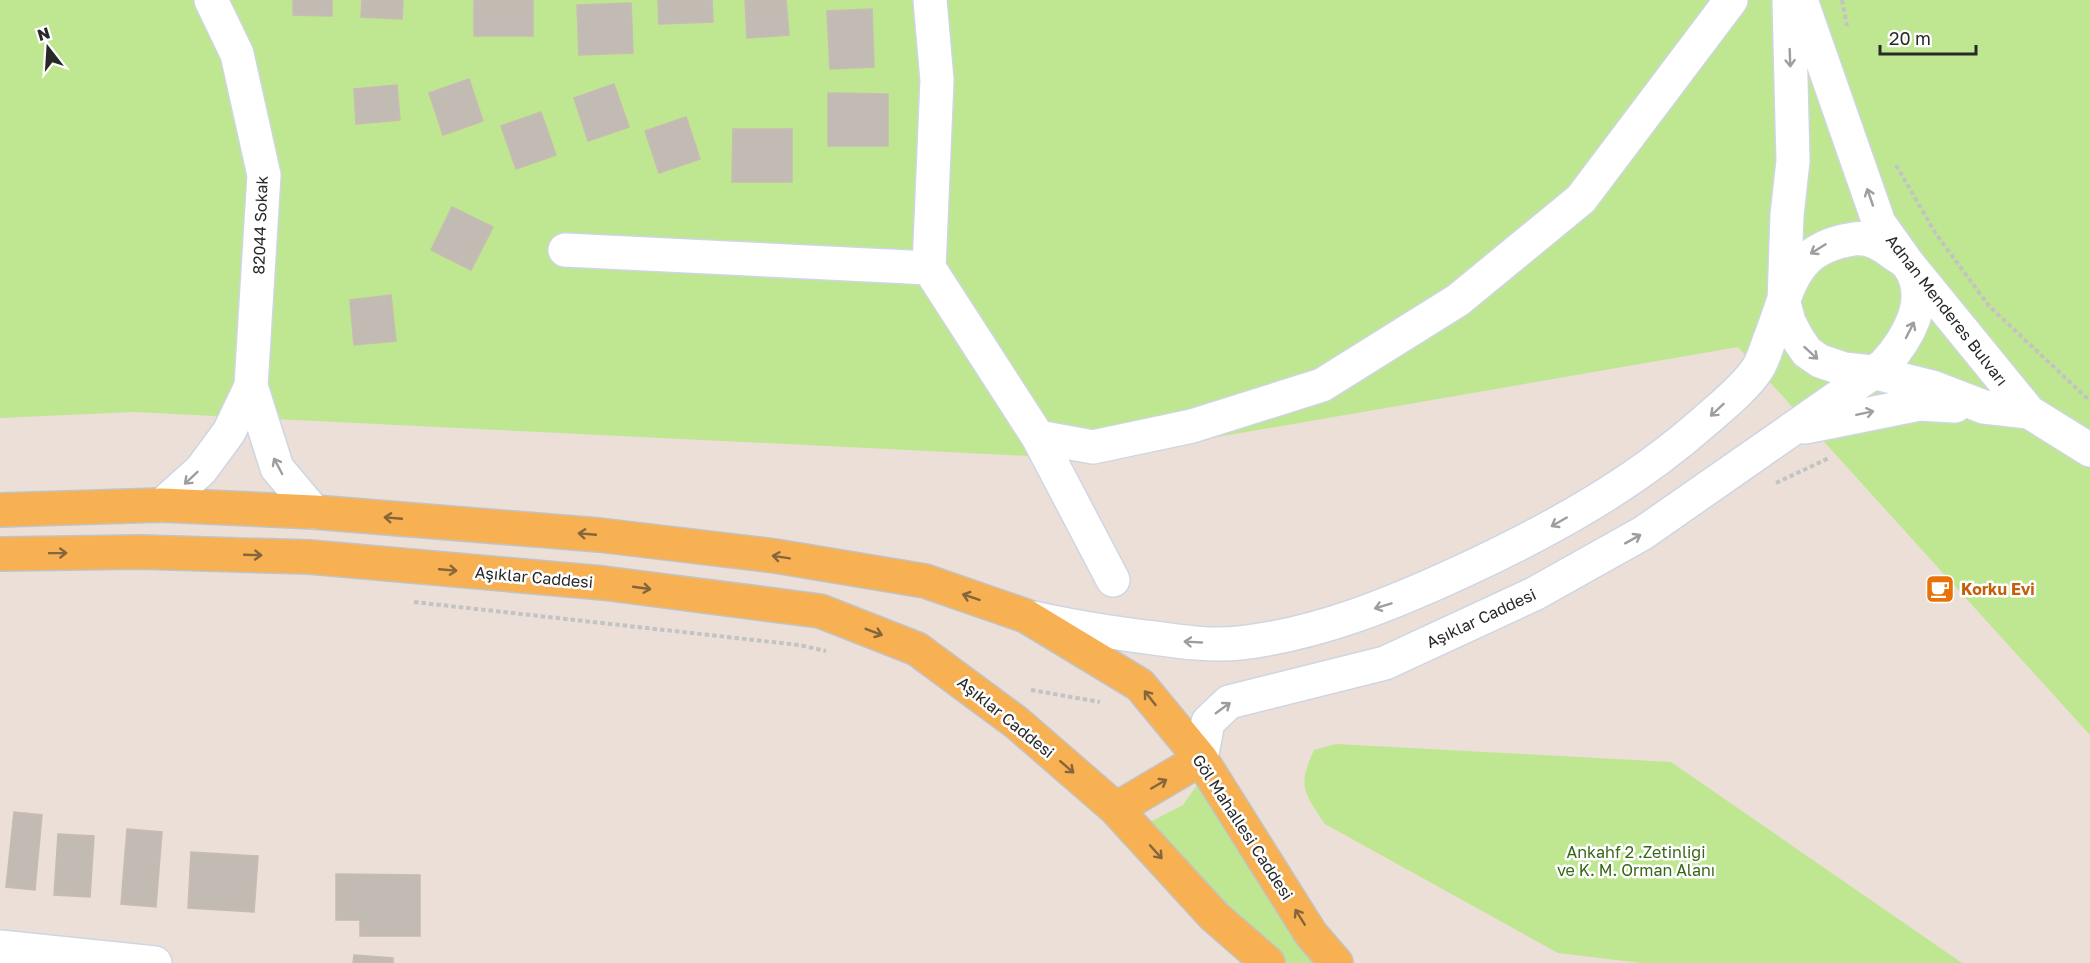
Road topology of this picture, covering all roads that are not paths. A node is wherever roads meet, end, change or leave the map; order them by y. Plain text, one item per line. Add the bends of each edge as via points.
1 (211, 0) edge
2 (930, 0) edge
3 (1731, 0) edge
4 (1788, 0) edge
5 (1801, 0) edge
6 (565, 250) dead end
7 (1909, 265) junction
8 (929, 268) junction
9 (1784, 303) junction
10 (1872, 372) junction
11 (251, 386) junction
12 (1984, 407) junction
13 (2029, 412) junction
14 (1787, 431) junction
15 (1038, 437) junction
16 (2090, 450) edge
17 (162, 505) junction
18 (0, 510) edge
19 (314, 512) junction
20 (0, 554) edge
21 (1113, 580) dead end
22 (1026, 616) junction
23 (1201, 759) junction
24 (1116, 809) junction
25 (0, 947) edge
26 (155, 963) edge
27 (1268, 963) edge
28 (1336, 963) edge

1 - 11 street, 82044 Sokak via 237,54 264,175
2 - 8 street via 937,80
3 - 15 street via 1581,199 1458,300 1322,385 1192,426 1093,447
4 -> 9 street via 1793,160
7 -> 5 street, Adnan Menderes Bulvarı via 1879,223
6 - 8 street
7 -> 9 street via 1883,246 1863,238 1829,242 1808,255 1796,271
10 -> 7 street via 1895,353 1914,322 1917,295
7 - 13 street, Adnan Menderes Bulvarı
8 - 15 street
9 -> 10 street via 1789,322 1807,351 1820,361 1844,369
9 -> 22 street via 1758,368 1679,444 1618,488 1516,546 1397,602 1297,632 1239,643 1090,631
10 - 12 street via 1932,387
10 - 14 street, Aşıklar Caddesi
11 -> 17 street via 229,432 201,470
19 -> 11 street via 277,468
12 - 13 street
14 -> 12 street via 1919,404
13 - 16 street, Adnan Menderes Bulvarı
23 -> 14 street, Aşıklar Caddesi via 1208,722 1229,702 1385,663 1534,594 1642,533
15 - 21 street
17 - 18 main road
17 - 19 main road
22 -> 19 main road via 925,581 776,556 599,535
20 -> 24 main road, Aşıklar Caddesi via 140,552 309,557 603,583 820,611 917,649 1017,723
23 -> 22 main road, Göl Mahallesi Caddesi via 1140,685
24 -> 23 main road
28 -> 23 main road, Göl Mahallesi Caddesi via 1311,934
24 -> 27 main road via 1214,916
25 - 26 street

